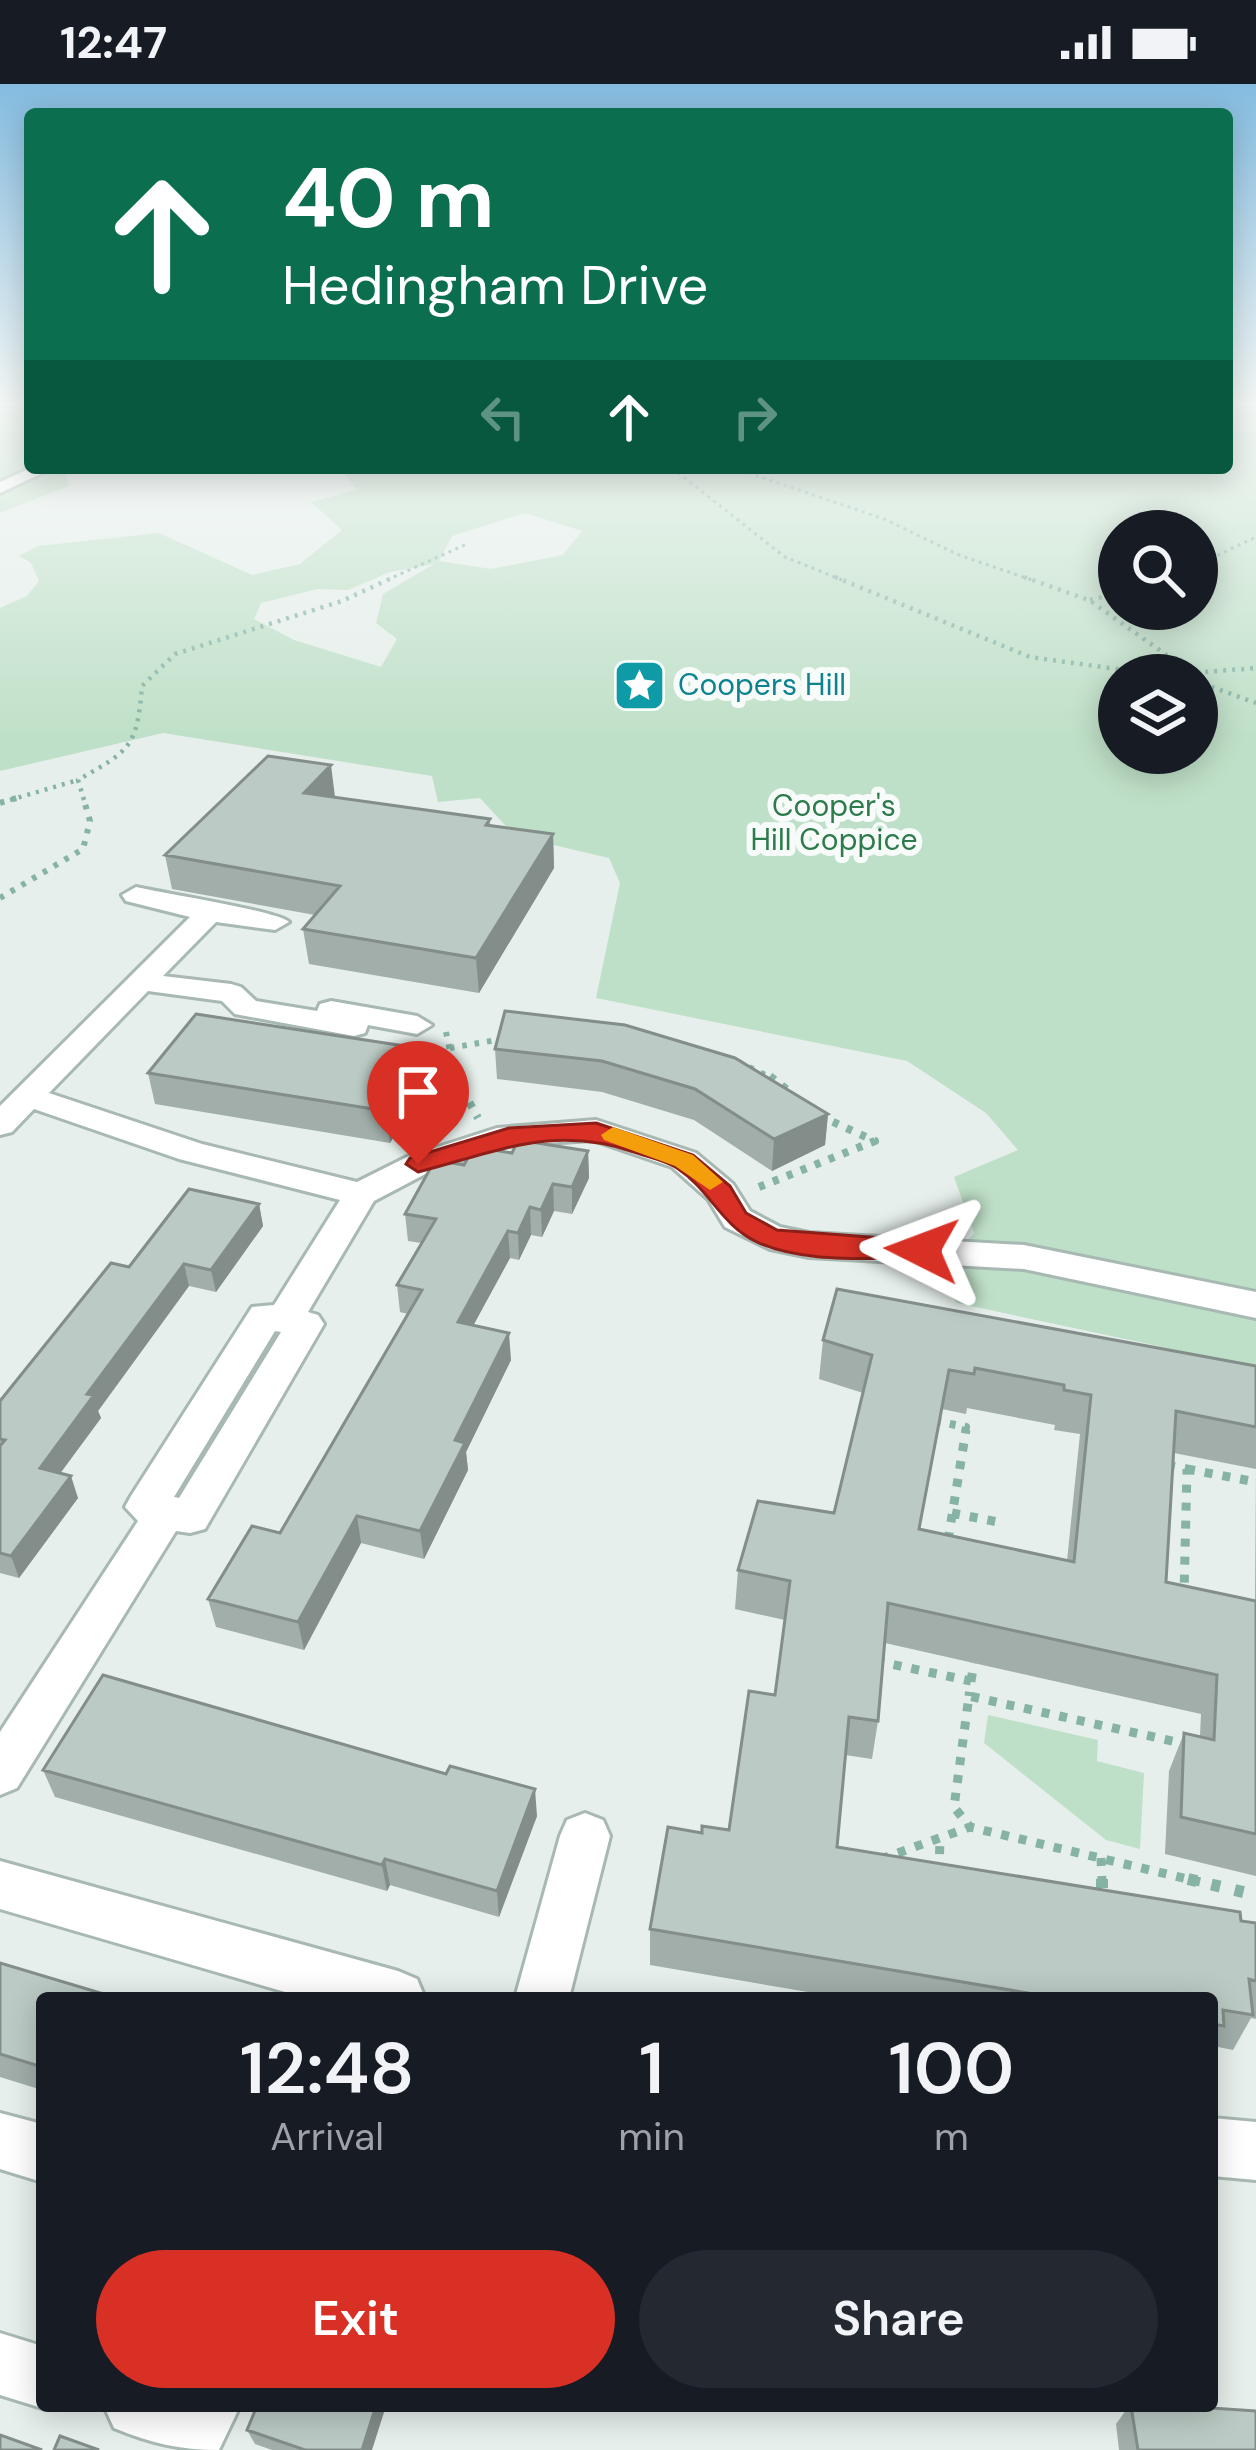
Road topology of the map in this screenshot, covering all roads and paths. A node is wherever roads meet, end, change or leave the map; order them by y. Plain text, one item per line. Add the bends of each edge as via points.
1 (733, 516) edge
2 (876, 516) edge
3 (1256, 537) edge
4 (469, 543) dead end
5 (1218, 555) edge
6 (1098, 598) edge
7 (1089, 600) junction
8 (1165, 654) edge
9 (1098, 666) edge
10 (1256, 668) edge
11 (1218, 672) edge
12 (1218, 689) edge
13 (1256, 703) edge
14 (78, 779) junction
15 (0, 803) edge
16 (136, 895) dead end
17 (0, 898) edge
18 (209, 913) junction
19 (275, 922) dead end
20 (143, 982) junction
21 (231, 993) junction
22 (417, 1025) joint
23 (354, 1027) dead end
24 (521, 1036) edge
25 (450, 1048) junction
26 (732, 1062) edge
27 (30, 1098) junction
28 (796, 1098) edge
29 (806, 1108) edge
30 (0, 1126) edge
31 (490, 1140) junction
32 (361, 1195) junction
33 (724, 1198) junction
34 (1256, 1305) edge
35 (917, 1418) edge
36 (1157, 1464) edge
37 (1187, 1469) junction
38 (1256, 1482) edge
39 (952, 1513) junction
40 (1003, 1523) dead end
41 (946, 1554) edge
42 (1162, 1598) edge
43 (1184, 1603) junction
44 (1202, 1606) edge
45 (857, 1657) edge
46 (974, 1663) dead end
47 (971, 1681) junction
48 (969, 1696) junction
49 (1212, 1750) edge
50 (0, 1774) edge
51 (970, 1826) junction
52 (585, 1836) dead end
53 (940, 1837) junction
54 (1101, 1858) junction
55 (873, 1862) edge
56 (939, 1881) edge
57 (0, 1885) edge
58 (1252, 1896) edge
59 (1102, 1905) edge
60 (377, 1992) edge
61 (544, 1992) edge
62 (0, 2141) edge
63 (1218, 2148) edge
64 (36, 2151) edge
65 (1256, 2151) edge
66 (0, 2364) edge
67 (36, 2375) edge
68 (155, 2412) edge
69 (206, 2412) edge

1 - 9 path via 785,557 936,622 1030,657
2 - 7 path
3 - 5 path
4 - 14 path via 342,602 175,654 142,686 139,725 124,754
6 - 7 path
7 - 8 path
10 - 11 path
12 - 13 path
14 - 15 path
14 - 17 path via 90,820 83,850
16 - 18 street
18 - 19 street
18 - 20 street
20 - 21 street
20 - 27 street
21 - 22 street
21 - 23 street via 246,1009
22 - 25 path via 446,1032
24 - 25 path
25 - 31 path via 456,1079
26 - 28 path via 765,1072
27 - 30 street
27 - 32 street via 191,1153
29 - 33 path via 874,1141
31 - 32 street via 418,1164
31 - 33 street via 596,1130 684,1160
32 - 50 street via 284,1320 304,1324 190,1517 166,1512
33 - 34 street via 736,1219 770,1238 1024,1257
35 - 39 path via 966,1427
36 - 37 path
37 - 38 path
37 - 43 path
39 - 40 path
39 - 41 path
42 - 43 path
43 - 44 path
45 - 47 path
46 - 47 path
47 - 48 path
48 - 49 path
48 - 51 path via 954,1807
51 - 53 path
51 - 54 path
52 - 61 street
53 - 55 path
53 - 56 path
54 - 58 path
54 - 59 path
57 - 60 street
62 - 64 street
63 - 65 street
66 - 67 street
68 - 69 street via 200,2426

